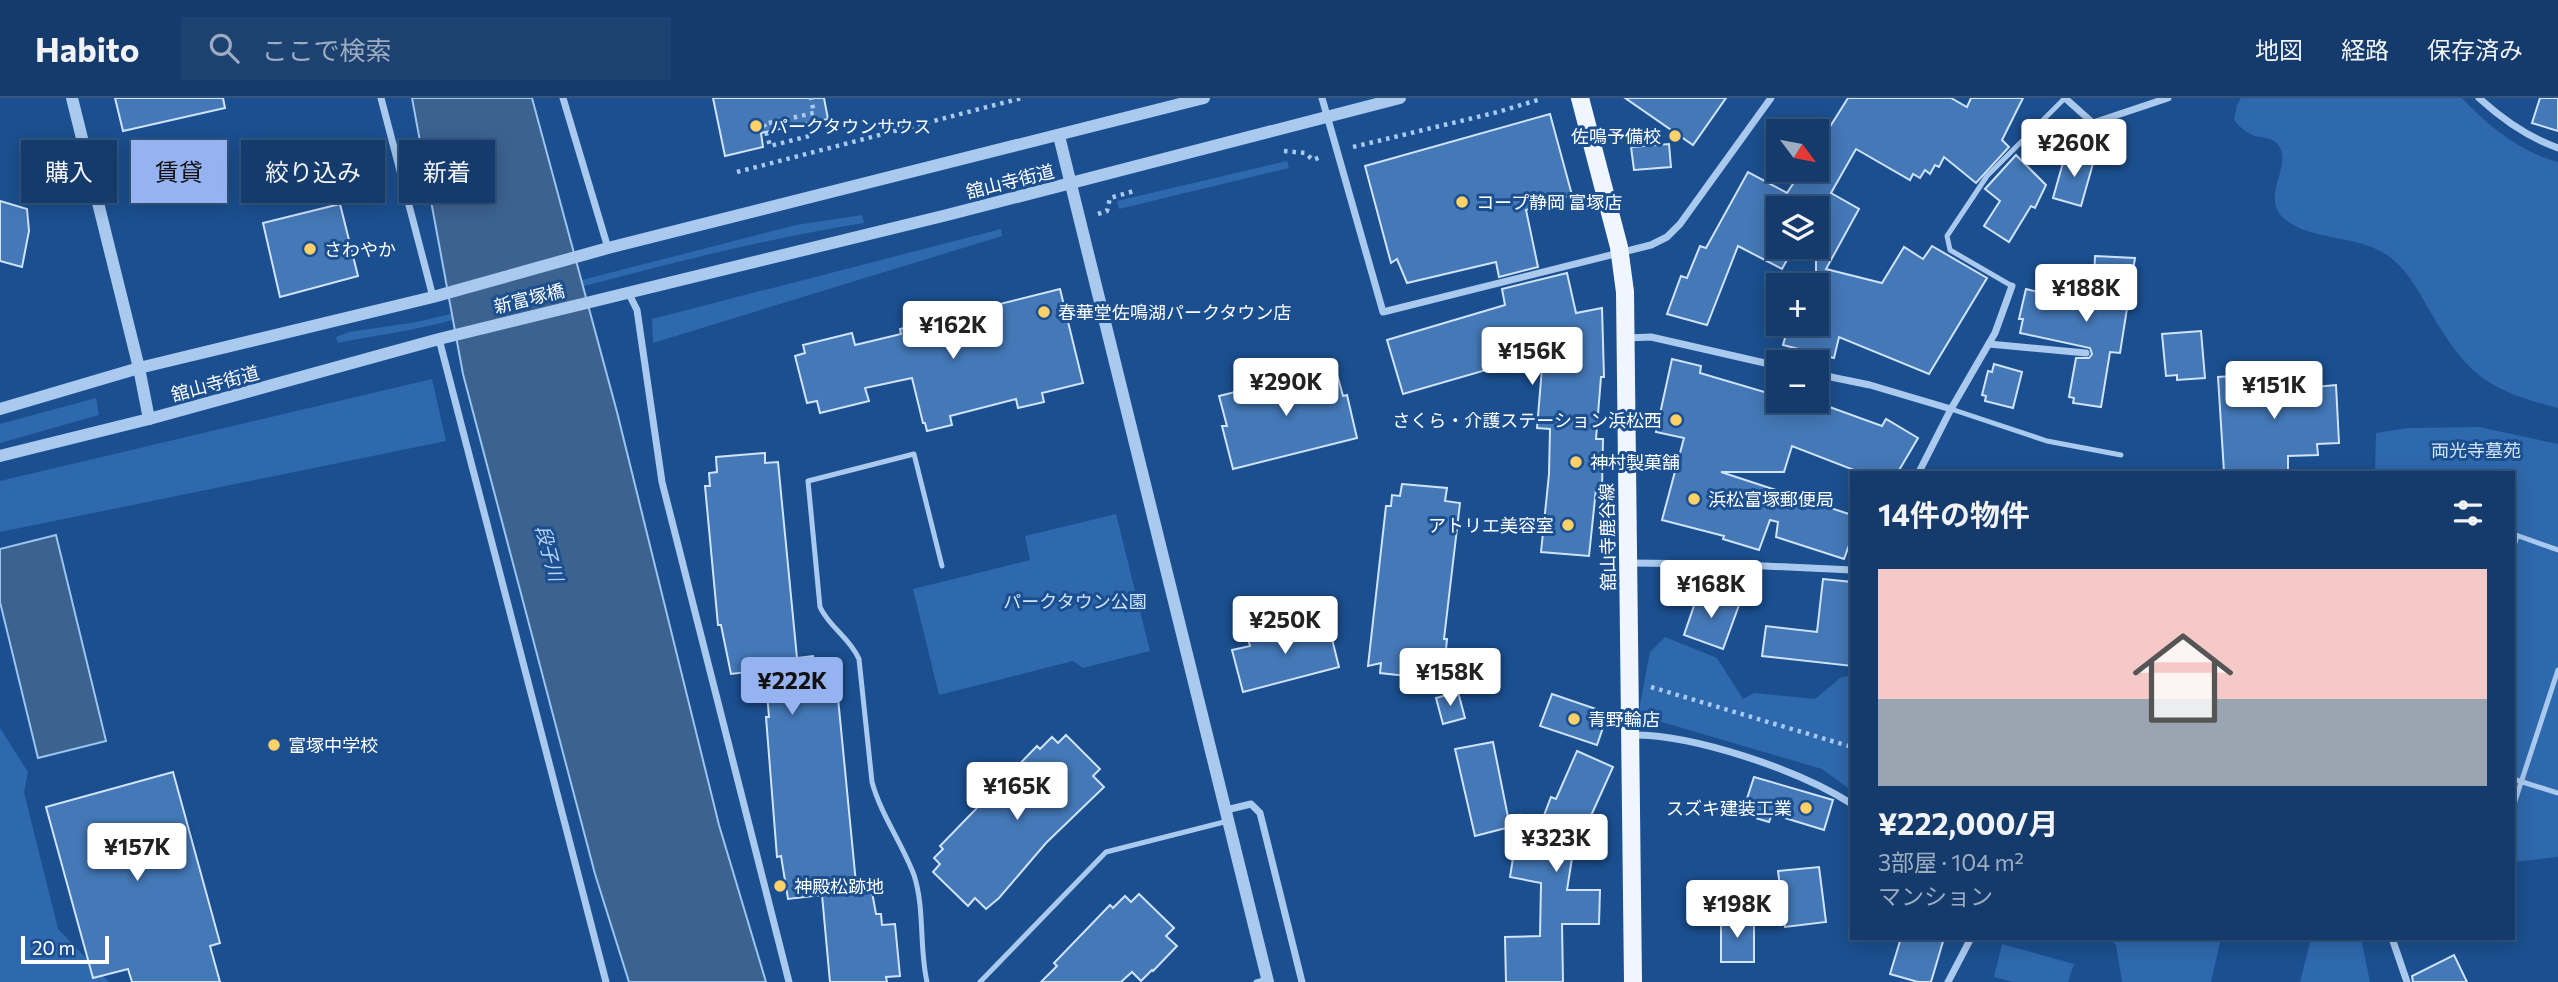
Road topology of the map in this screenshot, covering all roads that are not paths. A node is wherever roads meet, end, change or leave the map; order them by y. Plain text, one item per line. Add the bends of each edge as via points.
1 (72, 98) edge
2 (382, 98) edge
3 (563, 98) edge
4 (1204, 98) edge
5 (1322, 98) edge
6 (1401, 98) edge
7 (1580, 98) edge
8 (1771, 98) edge
9 (2168, 98) edge
10 (2480, 98) edge
11 (2065, 99) edge
12 (2158, 99) edge
13 (1327, 117) junction
14 (1059, 135) junction
15 (2558, 148) edge
16 (1071, 183) junction
17 (608, 248) junction
18 (1620, 252) junction
19 (2012, 286) joint
20 (627, 291) junction
21 (433, 297) junction
22 (1626, 338) junction
23 (439, 339) junction
24 (1989, 344) junction
25 (2086, 353) dead end
26 (1766, 363) edge
27 (139, 368) junction
28 (1829, 377) edge
29 (0, 409) edge
30 (1951, 409) junction
31 (149, 419) junction
32 (2121, 455) dead end
33 (0, 456) edge
34 (1920, 471) edge
35 (2515, 535) edge
36 (2558, 550) edge
37 (1628, 563) junction
38 (942, 566) dead end
39 (1850, 570) edge
40 (2558, 670) edge
41 (1630, 735) junction
42 (2515, 780) edge
43 (2521, 782) junction
44 (2558, 793) edge
45 (2515, 801) edge
46 (1850, 803) edge
47 (1227, 815) junction
48 (1970, 940) edge
49 (2393, 940) edge
50 (602, 966) junction
51 (1264, 981) edge
52 (600, 982) edge
53 (606, 982) edge
54 (789, 982) edge
55 (927, 982) edge
56 (980, 982) edge
57 (1302, 982) edge
58 (1633, 982) edge
59 (1948, 982) edge
60 (2407, 982) edge

1 - 27 street
2 - 21 street
3 - 17 street
4 - 14 street, 舘山寺街道
5 - 13 street
6 - 13 street, 舘山寺街道
7 - 18 main road, 舘山寺鹿谷線
8 - 18 street via 1680,224 1651,245
9 - 12 street
10 - 15 street via 2528,136
11 - 12 street via 2093,123
11 - 19 lane via 1987,176 1947,236 1950,250
13 - 16 street, 舘山寺街道
13 - 18 street via 1383,312
14 - 16 street
14 - 17 street, 舘山寺街道
16 - 20 street, 舘山寺街道
16 - 47 street
17 - 21 street, 新富塚橋
18 - 22 main road, 舘山寺鹿谷線
19 - 24 street
20 - 23 street, 新富塚橋
20 - 54 street via 637,310 662,482
21 - 27 street, 舘山寺街道
22 - 26 street via 1651,337
22 - 37 main road, 舘山寺鹿谷線
23 - 31 street, 舘山寺街道
23 - 50 street
24 - 25 street
24 - 30 street
27 - 29 street, 舘山寺街道
27 - 31 street
28 - 30 street
30 - 32 lane via 2047,441
30 - 34 street
31 - 33 street, 舘山寺街道
35 - 36 lane
37 - 39 street
37 - 41 main road, 舘山寺鹿谷線
38 - 55 lane via 914,454 808,481 820,607 859,659 872,782 914,876
40 - 43 lane
41 - 46 street via 1650,735 1731,753 1809,780
41 - 58 main road, 舘山寺鹿谷線
42 - 43 lane
43 - 44 lane
43 - 45 lane
47 - 51 street
47 - 56 lane via 1106,852
47 - 57 street via 1251,804 1261,813
48 - 59 street
49 - 60 street
50 - 52 street
50 - 53 street

